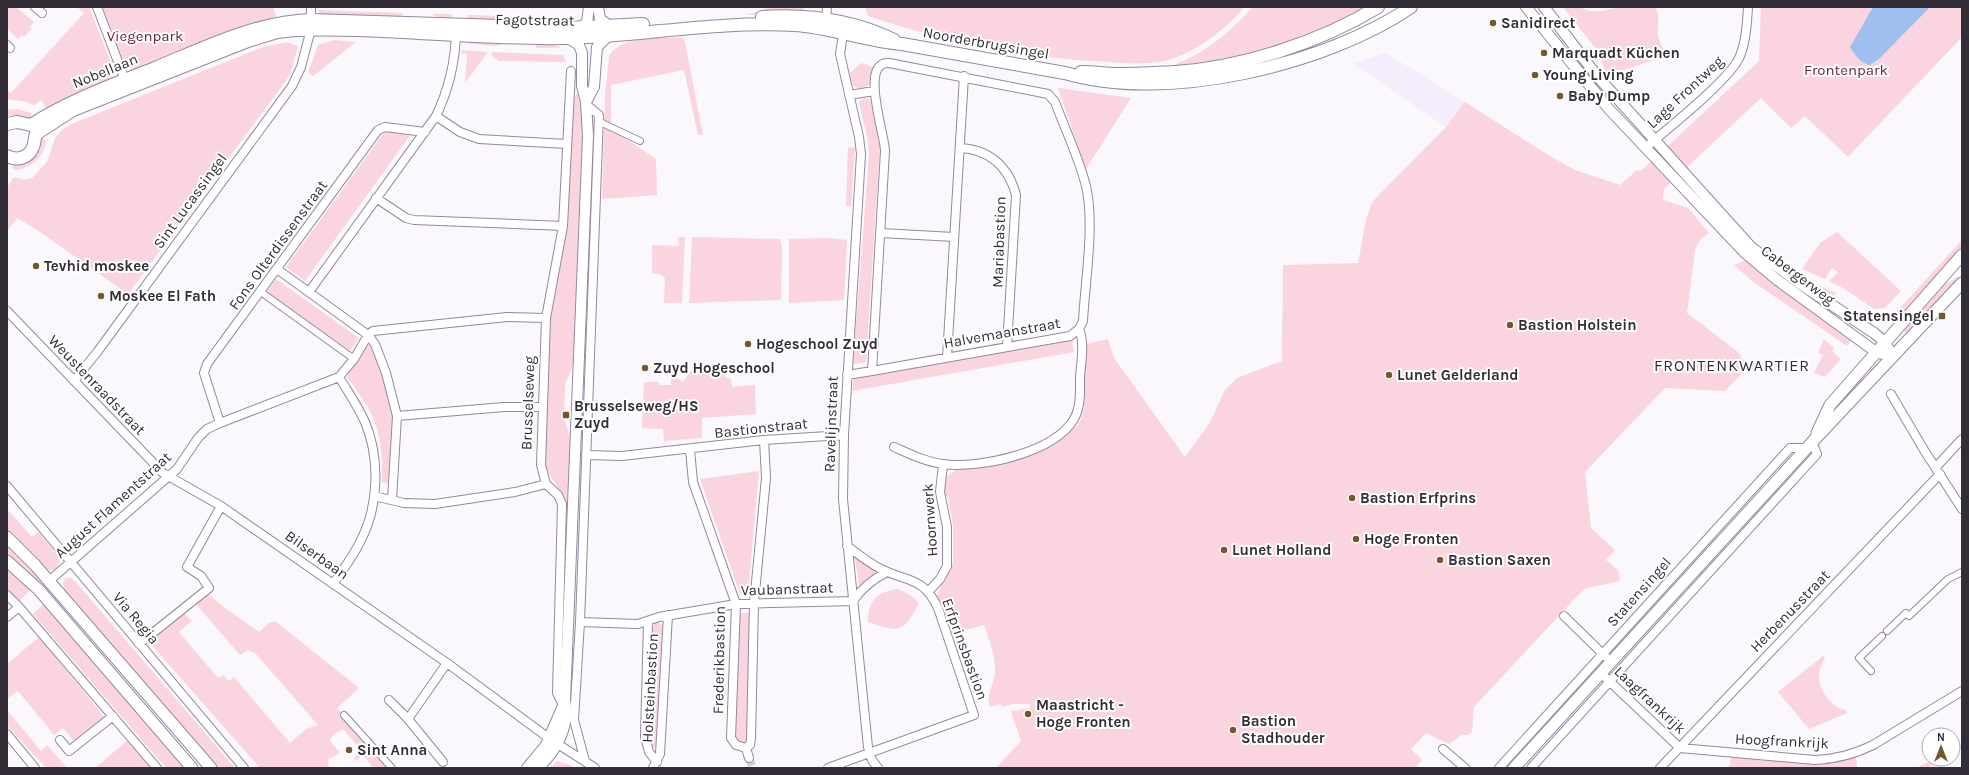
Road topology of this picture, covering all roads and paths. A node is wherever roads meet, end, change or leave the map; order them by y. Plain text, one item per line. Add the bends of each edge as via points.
1 (35, 7) edge
2 (97, 7) edge
3 (311, 7) edge
4 (589, 7) edge
5 (598, 7) edge
6 (1378, 7) edge
7 (1411, 7) edge
8 (1526, 7) edge
9 (1544, 7) edge
10 (1748, 7) edge
11 (42, 13) dead end
12 (826, 13) edge
13 (311, 24) junction
14 (707, 24) junction
15 (580, 28) junction
16 (609, 31) junction
17 (456, 34) junction
18 (843, 34) junction
19 (568, 38) junction
20 (902, 44) junction
21 (572, 71) dead end
22 (1065, 73) junction
23 (964, 76) junction
24 (125, 80) junction
25 (582, 86) junction
26 (594, 87) junction
27 (874, 91) junction
28 (571, 94) junction
29 (849, 95) junction
30 (586, 104) junction
31 (436, 116) junction
32 (598, 121) junction
33 (7, 124) edge
34 (425, 132) junction
35 (1654, 140) junction
36 (640, 141) dead end
37 (567, 144) junction
38 (960, 148) junction
39 (1645, 148) junction
40 (9, 160) edge
41 (1679, 175) junction
42 (376, 198) junction
43 (563, 226) junction
44 (881, 233) junction
45 (954, 237) junction
46 (1960, 259) edge
47 (277, 269) junction
48 (1962, 282) edge
49 (261, 292) junction
50 (309, 292) junction
51 (7, 311) edge
52 (546, 318) junction
53 (1079, 329) junction
54 (368, 335) junction
55 (1885, 342) junction
56 (1008, 347) junction
57 (1876, 352) junction
58 (947, 357) junction
59 (1893, 357) junction
60 (354, 359) junction
61 (872, 371) junction
62 (847, 375) junction
63 (339, 377) junction
64 (74, 381) junction
65 (1891, 394) dead end
66 (543, 407) junction
67 (397, 416) junction
68 (220, 423) junction
69 (844, 435) junction
70 (581, 436) junction
71 (1962, 439) edge
72 (764, 440) junction
73 (1811, 443) junction
74 (894, 447) dead end
75 (690, 450) junction
76 (586, 455) junction
77 (943, 464) junction
78 (1938, 470) junction
79 (168, 477) junction
80 (546, 484) junction
81 (7, 486) edge
82 (374, 496) junction
83 (392, 500) junction
84 (222, 506) junction
85 (1962, 509) edge
86 (7, 537) edge
87 (847, 546) junction
88 (7, 561) edge
89 (70, 563) junction
90 (887, 572) junction
91 (1962, 572) edge
92 (49, 581) junction
93 (333, 584) junction
94 (928, 592) junction
95 (7, 595) edge
96 (853, 601) junction
97 (754, 603) junction
98 (736, 604) junction
99 (19, 607) junction
100 (668, 615) junction
101 (1564, 616) dead end
102 (7, 617) edge
103 (648, 621) junction
104 (580, 622) junction
105 (1887, 631) dead end
106 (1882, 636) dead end
107 (140, 644) junction
108 (1607, 658) junction
109 (447, 663) junction
110 (1872, 670) dead end
111 (1601, 673) junction
112 (1609, 681) junction
113 (1962, 692) edge
114 (389, 700) dead end
115 (564, 703) junction
116 (344, 715) dead end
117 (113, 716) junction
118 (408, 719) junction
119 (7, 734) edge
120 (60, 740) dead end
121 (553, 742) junction
122 (746, 748) junction
123 (1680, 748) junction
124 (1443, 749) dead end
125 (869, 753) junction
126 (749, 758) tunnel mouth
127 (443, 762) dead end
128 (583, 765) edge
129 (655, 765) edge
130 (35, 768) edge
131 (157, 768) edge
132 (192, 768) edge
133 (211, 768) edge
134 (244, 768) edge
135 (392, 768) edge
136 (527, 768) edge
137 (538, 768) edge
138 (595, 768) edge
139 (828, 768) edge
140 (878, 768) edge
141 (1465, 768) edge
142 (1499, 768) edge
143 (1514, 768) edge
144 (1531, 768) edge
145 (1660, 768) edge

1 - 11 street
2 - 24 street
3 - 13 street, Sint Lucassingel
4 - 15 street via 587,22
5 - 16 street via 600,19
6 - 22 main road, Noorderbrugsingel via 1316,38 1219,65 1165,72
7 - 22 main road, Noorderbrugsingel via 1352,39 1291,60 1234,75 1188,82 1150,84 1101,82
8 - 39 street, Cabergerweg via 1608,108
9 - 35 street, Cabergerweg via 1598,77
10 - 35 street, Lage Frontweg via 1744,41 1734,67
12 - 14 main road, Noorderbrugsingel
12 - 20 main road, Noorderbrugsingel
13 - 15 main road, Fagotstraat
13 - 17 main road, Fagotstraat
13 - 24 main road, Nobellaan via 289,21 261,26
13 - 40 main road, Nobellaan via 222,50 73,110 35,135 29,153
13 - 64 street, Sint Lucassingel via 301,67 292,86
14 - 16 main road
14 - 18 main road, Noorderbrugsingel via 775,24 814,27
15 - 16 main road, Fagotstraat
16 - 19 main road, Fagotstraat via 590,37
16 - 26 street via 597,47
17 - 19 main road, Fagotstraat
17 - 31 street via 452,73
18 - 20 main road, Noorderbrugsingel via 881,43
18 - 29 street, Ravelijnstraat via 840,54
19 - 25 street, Brusselseweg via 576,42 582,50
20 - 22 main road, Noorderbrugsingel
21 - 28 street, Brusselseweg
23 - 27 street, Halvemaanstraat via 882,63 874,78
23 - 38 street
23 - 53 street, Halvemaanstraat via 1045,92 1055,102 1087,195 1088,247 1083,321
24 - 33 main road, Nobellaan via 70,102 28,125 17,122
25 - 26 street
25 - 28 street
25 - 30 street, Brusselseweg
26 - 30 street
27 - 29 street
27 - 44 street via 885,145
28 - 37 street, Brusselseweg
29 - 62 street, Ravelijnstraat via 859,137 860,154
30 - 32 street, Brusselseweg via 599,115
30 - 70 street, Brusselseweg via 588,136
31 - 34 street
31 - 37 street via 465,135 479,139
32 - 36 street
32 - 70 street, Brusselseweg
34 - 42 street
34 - 47 street, Fons Olterdissenstraat via 385,127 378,130
35 - 39 street, Lage Frontweg
35 - 41 street, Cabergerweg via 1664,150
37 - 43 street, Brusselseweg
38 - 45 street
38 - 56 street, Mariabastion via 970,148 996,160 1003,166 1014,186 1016,195
39 - 41 street, Cabergerweg
41 - 55 street, Cabergerweg via 1751,248
41 - 57 street, Cabergerweg via 1730,238 1762,268
42 - 43 street via 406,218 414,220
42 - 50 street
43 - 52 street, Brusselseweg
44 - 45 street
44 - 61 street
45 - 58 street
46 - 55 main road, Statensingel
47 - 49 street, Fons Olterdissenstraat
47 - 50 street
48 - 59 main road, Statensingel
49 - 60 street
49 - 68 street, Fons Olterdissenstraat via 205,368 204,373
50 - 54 street
51 - 64 street, Weustenraadstraat
52 - 54 street via 507,317 385,329 373,331
52 - 66 street, Brusselseweg
53 - 56 street, Halvemaanstraat via 1070,336
53 - 77 street via 1081,357 1078,406 1074,418 1066,429 1034,449 1014,457 985,463
54 - 60 street, August Flamentstraat
54 - 67 street via 375,344 386,373
55 - 57 main road, Statensingel
55 - 59 street, Cabergerweg
56 - 58 street, Halvemaanstraat
57 - 59 street, Cabergerweg
57 - 73 main road, Statensingel via 1826,410
58 - 61 street, Halvemaanstraat
59 - 73 main road, Statensingel
60 - 63 street, August Flamentstraat
61 - 62 street, Halvemaanstraat
62 - 69 street, Ravelijnstraat
63 - 68 street, August Flamentstraat
63 - 82 street via 364,419 372,441 375,463
64 - 79 street, Weustenraadstraat
65 - 78 street
66 - 67 street via 504,407
66 - 80 street, Brusselseweg via 541,465
67 - 83 street
68 - 79 street, August Flamentstraat via 198,438 177,469
69 - 72 street, Bastionstraat
69 - 87 street, Ravelijnstraat via 843,499
70 - 76 street, Brusselseweg
70 - 115 street, Brusselseweg
71 - 78 street, Herbenusstraat
72 - 75 street, Bastionstraat
72 - 97 street via 766,478
73 - 108 main road, Statensingel
73 - 112 street, Statensingel via 1817,454
74 - 77 street
75 - 76 street, Bastionstraat via 622,456
75 - 98 street, Frederikbastion via 693,482
76 - 104 street, Brusselseweg
77 - 94 street, Hoornwerk via 940,492 947,527 947,566 940,579
78 - 85 street
78 - 123 street, Herbenusstraat
79 - 84 street, Bilserbaan
79 - 89 street, August Flamentstraat
80 - 83 street via 515,492 435,504
80 - 115 street, Brusselseweg via 558,495 563,513 557,693
81 - 89 street, Via Regia
82 - 83 street
82 - 93 street via 364,534
84 - 93 street, Bilserbaan
84 - 107 street via 188,567 201,576 209,588
86 - 92 main road
87 - 90 street, Erfprinsbastion
87 - 96 street, Ravelijnstraat
88 - 132 main road via 39,590
89 - 92 street, August Flamentstraat
89 - 107 street, Via Regia
90 - 94 street, Erfprinsbastion via 909,579
90 - 96 street via 874,579
91 - 105 street via 1948,579 1909,616 1906,613
92 - 133 main road
93 - 109 street, Bilserbaan
94 - 125 street, Erfprinsbastion via 938,608 974,715
95 - 99 street
96 - 97 street, Vaubanstraat
96 - 125 street, Ravelijnstraat
97 - 98 street, Vaubanstraat
97 - 122 street via 751,739 750,745
98 - 100 street, Vaubanstraat
98 - 122 street, Frederikbastion via 731,738 736,745
99 - 102 street
99 - 117 street
100 - 103 street, Vaubanstraat
100 - 129 street, Holsteinbastion via 660,754
101 - 108 street, Laagfrankrijk
103 - 104 street, Vaubanstraat via 638,624
103 - 129 street, Holsteinbastion via 645,736
104 - 128 street, Brusselseweg via 574,720
106 - 110 street via 1859,658
107 - 134 street, Via Regia
108 - 111 main road, Statensingel
108 - 142 street, Statensingel
109 - 118 street
109 - 121 street, Bilserbaan
111 - 112 street, Laagfrankrijk
111 - 143 main road, Statensingel
112 - 123 street, Laagfrankrijk
112 - 144 street, Statensingel
113 - 123 street, Hoogfrankrijk via 1873,745 1833,759 1815,760
114 - 118 street
115 - 121 street, Brusselseweg via 567,718
116 - 135 street
117 - 120 street via 69,751
117 - 131 street
118 - 127 street
119 - 130 street
121 - 128 street, Bilserbaan
121 - 136 street
121 - 137 street via 549,757
122 - 126 street
123 - 145 street, Herbenusstraat
124 - 141 street
125 - 139 street
125 - 140 street
128 - 138 street, Bilserbaan

